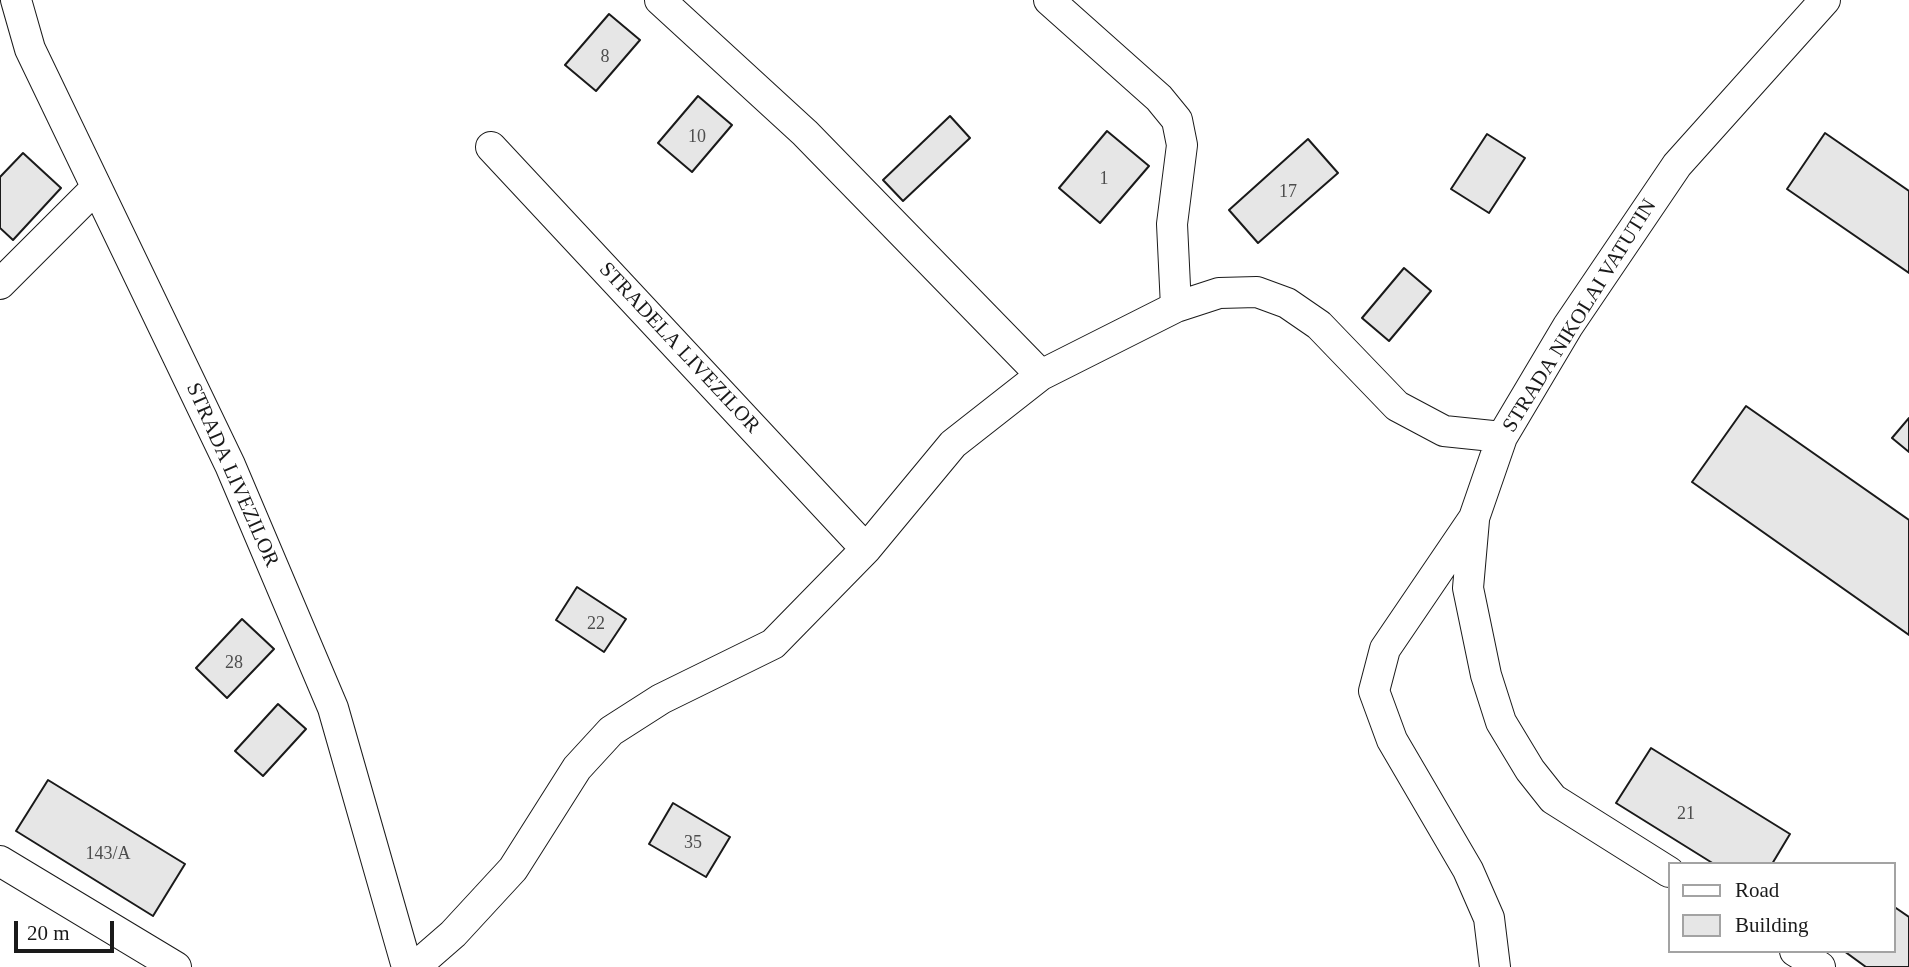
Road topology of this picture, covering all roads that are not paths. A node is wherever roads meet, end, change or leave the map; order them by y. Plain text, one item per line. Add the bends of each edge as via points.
1 (16, 0) edge
2 (660, 0) edge
3 (1049, 0) edge
4 (1825, 0) edge
5 (491, 147) dead end
6 (96, 188) junction
7 (0, 284) edge
8 (1176, 307) junction
9 (1041, 375) junction
10 (1503, 437) junction
11 (1474, 518) junction
12 (866, 549) junction
13 (0, 861) edge
14 (1668, 871) edge
15 (1798, 953) edge
16 (176, 967) edge
17 (407, 967) edge
18 (415, 967) edge
19 (1495, 967) edge
20 (1820, 967) edge

1 - 6 street, STRADA LIVEZILOR via 30,49
2 - 9 street via 804,133
3 - 8 street via 1159,98 1177,120 1182,145 1172,225
4 - 10 street, STRADA NIKOLAI VATUTIN via 1677,165 1568,326
5 - 12 street, STRADELA LIVEZILOR
6 - 7 street
6 - 17 street, STRADA LIVEZILOR via 230,465 333,708
8 - 9 street
8 - 10 street via 1219,293 1257,292 1287,303 1319,325 1397,406 1444,431
9 - 12 street via 953,444
10 - 11 street, STRADA NIKOLAI VATUTIN
11 - 14 street via 1468,588 1501,722 1553,799
11 - 19 street, STRADA NIKOLAI VATUTIN via 1385,649 1374,691 1392,740 1489,918
12 - 18 street via 774,644 661,699 611,731 577,768 513,869 453,934
13 - 16 street
15 - 20 street

